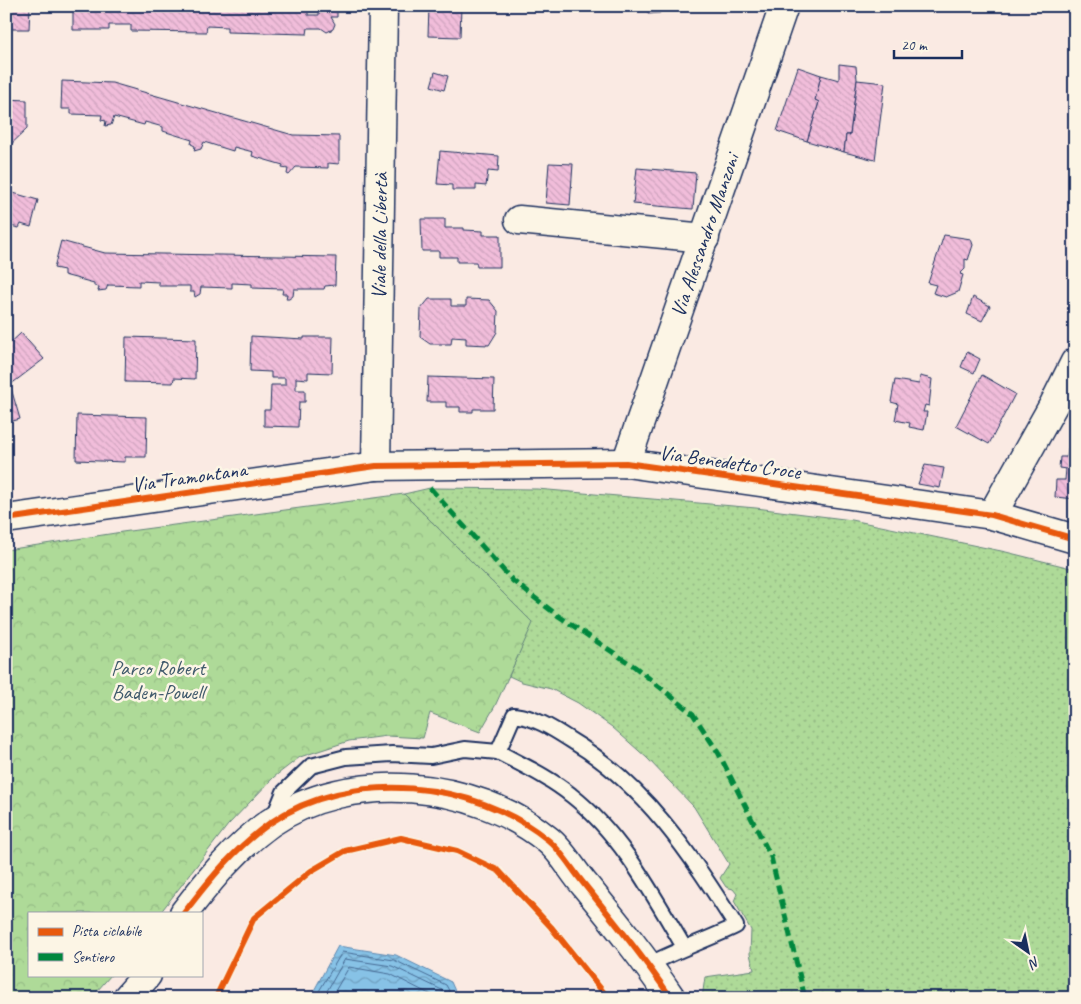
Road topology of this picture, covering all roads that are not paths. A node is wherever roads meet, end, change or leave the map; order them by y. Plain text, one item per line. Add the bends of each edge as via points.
1 (383, 6) edge
2 (784, 6) edge
3 (519, 220) dead end
4 (705, 238) junction
5 (1075, 362) edge
6 (626, 463) junction
7 (376, 466) junction
8 (992, 515) junction
9 (6, 520) edge
10 (1075, 539) edge
11 (498, 752) junction
12 (272, 822) junction
13 (185, 912) edge
14 (684, 947) junction
15 (648, 965) junction
16 (146, 976) edge
17 (127, 998) edge
18 (671, 998) edge

1 - 7 street, Viale della Libertà
2 - 4 street, Via Alessandro Manzoni
3 - 4 street
4 - 6 street, Via Alessandro Manzoni
5 - 8 street
6 - 7 street, Via Benedetto Croce
6 - 8 street, Via Benedetto Croce
7 - 9 street, Via Tramontana
8 - 10 street, Via Benedetto Croce
11 - 12 lane via 465,749 431,756 346,757 311,766 284,792
11 - 14 lane via 571,794 603,825 630,857
11 - 14 lane via 514,715 524,716 582,746 630,783 653,807 678,838 736,926
12 - 13 street via 241,845
12 - 15 street via 318,801 366,790 416,788 473,800 500,810 549,841
14 - 15 lane
15 - 18 street
16 - 17 street

